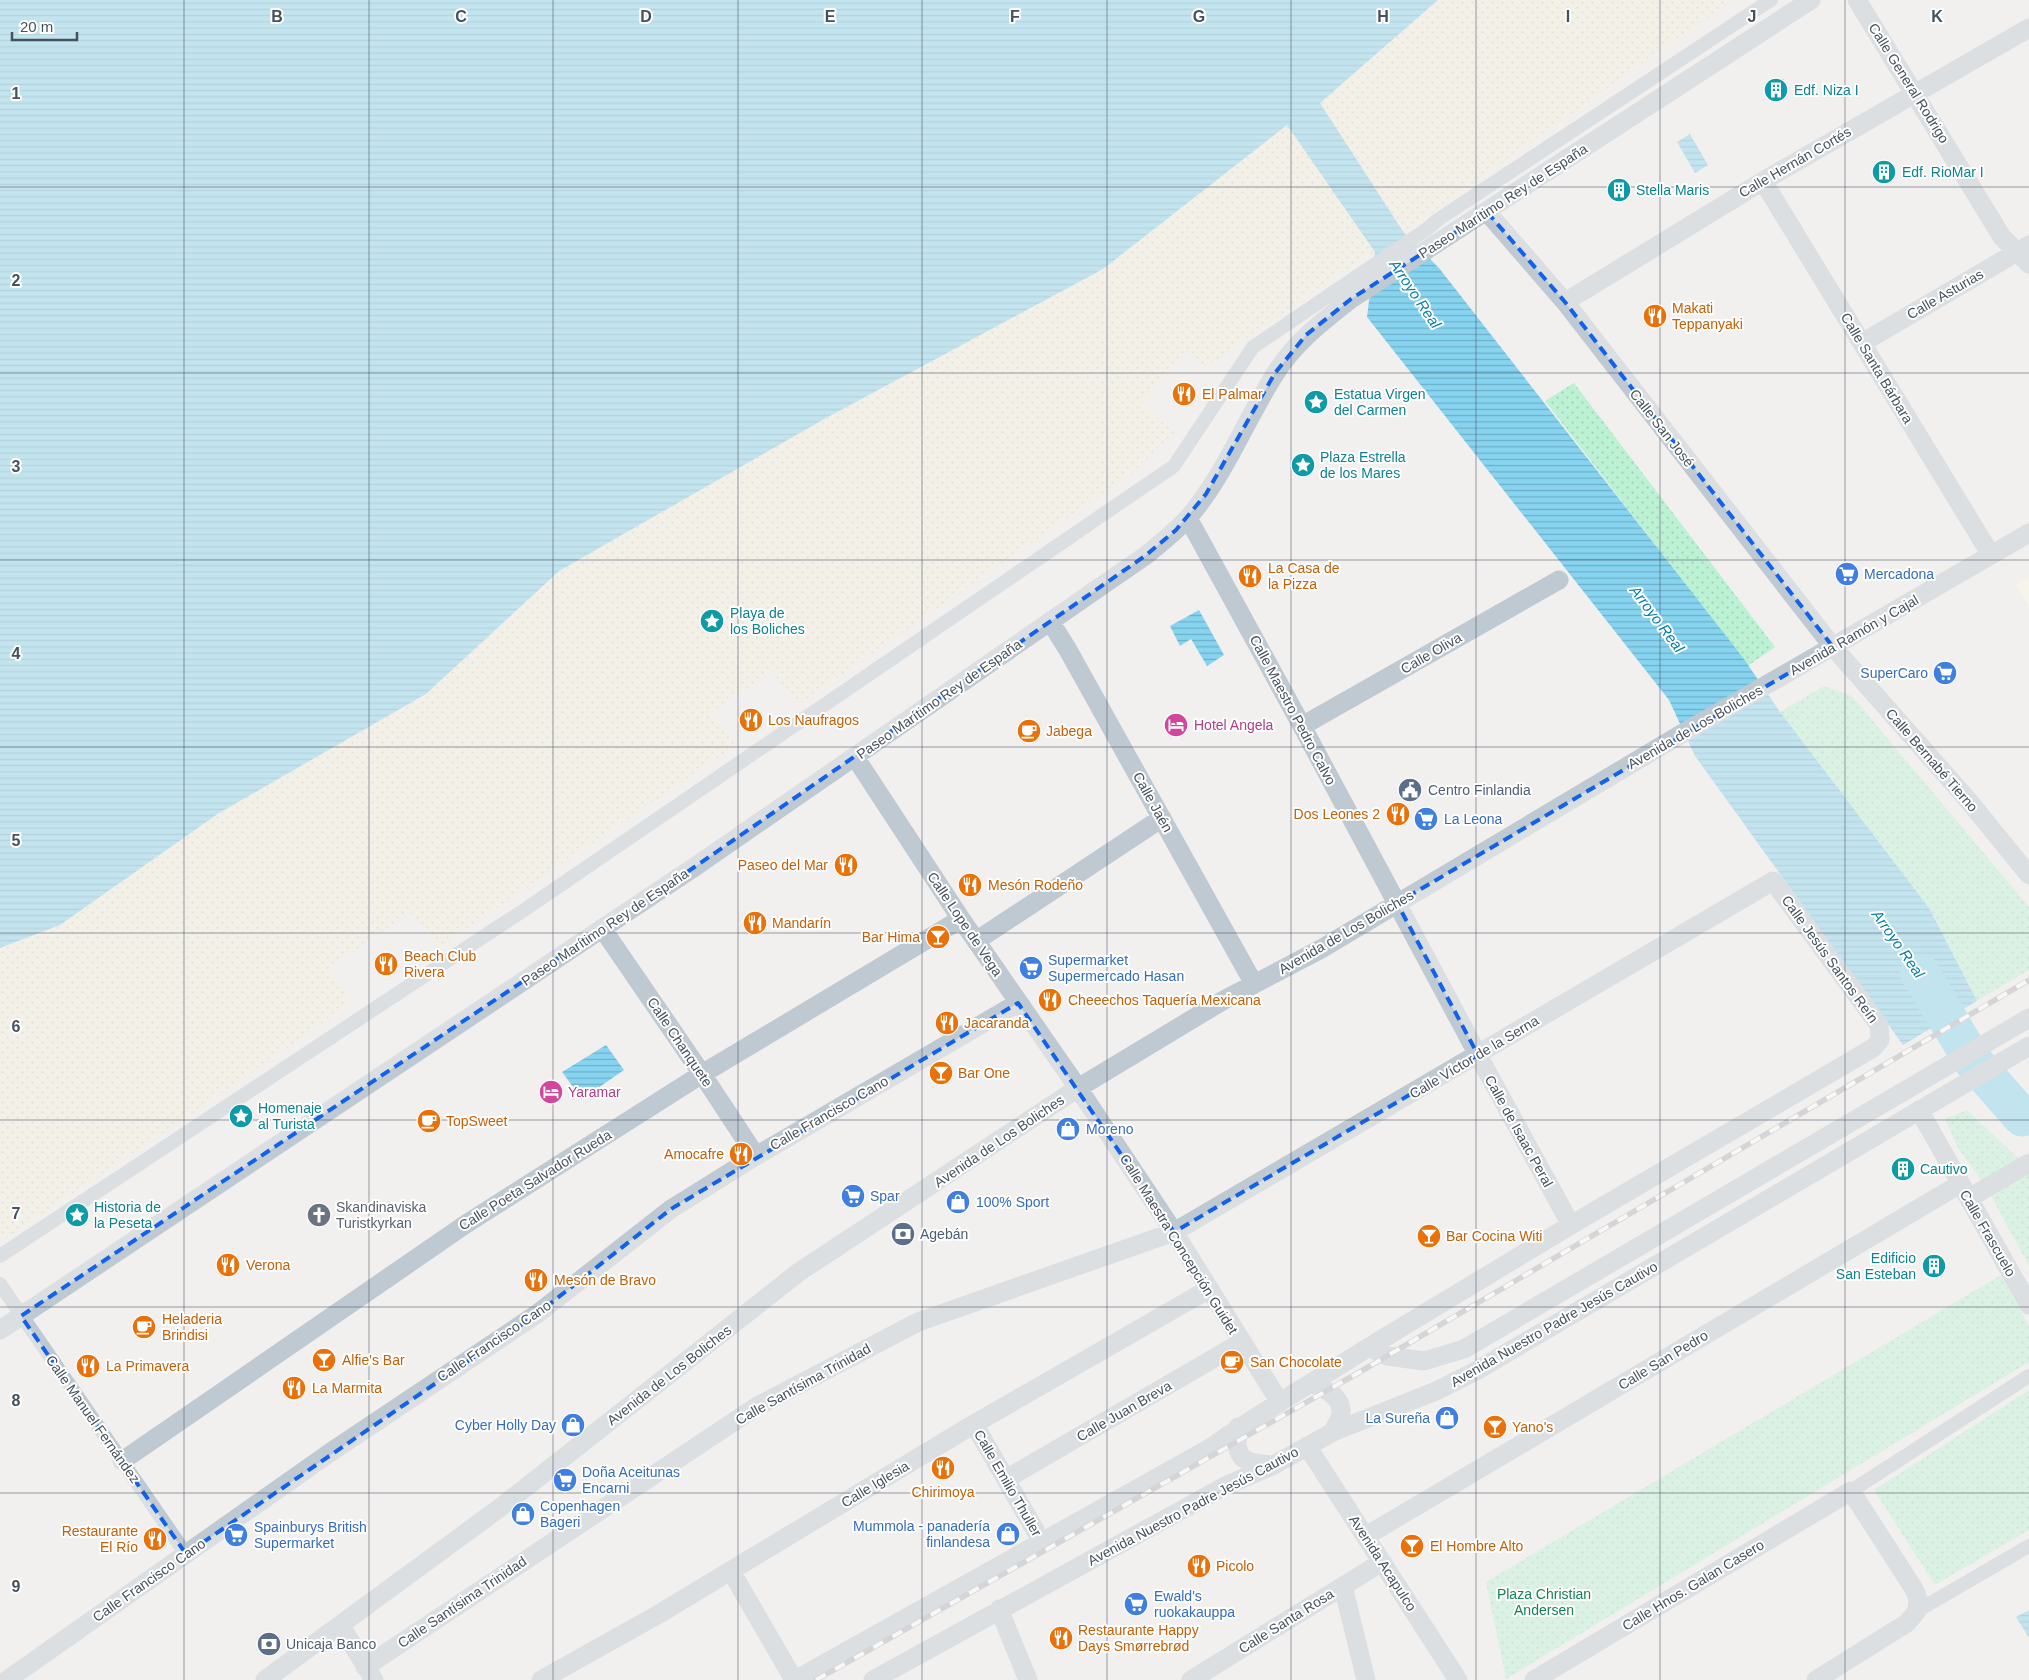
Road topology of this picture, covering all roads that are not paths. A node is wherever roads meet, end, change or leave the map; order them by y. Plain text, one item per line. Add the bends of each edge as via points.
1 (1771, 0) edge
2 (1811, 0) edge
3 (1858, 0) edge
4 (2029, 28) edge
5 (1915, 93) junction
6 (1763, 181) junction
7 (1487, 212) junction
8 (1433, 236) junction
9 (2025, 254) edge
10 (1339, 298) junction
11 (1565, 302) junction
12 (1862, 343) junction
13 (1188, 518) junction
14 (2029, 534) edge
15 (1991, 555) junction
16 (1559, 580) dead end
17 (1050, 622) junction
18 (1833, 647) junction
19 (1782, 676) joint
20 (1302, 726) junction
21 (855, 758) junction
22 (1162, 818) junction
23 (2029, 875) edge
24 (1772, 881) joint
25 (1397, 903) junction
26 (961, 920) junction
27 (602, 928) junction
28 (976, 941) junction
29 (1254, 984) junction
30 (1018, 1003) junction
31 (2029, 1018) edge
32 (2029, 1046) edge
33 (1478, 1056) junction
34 (702, 1074) junction
35 (1078, 1088) junction
36 (1926, 1106) junction
37 (756, 1156) junction
38 (2029, 1163) edge
39 (1964, 1191) junction
40 (1571, 1225) junction
41 (1174, 1232) junction
42 (0, 1256) edge
43 (0, 1284) edge
44 (1209, 1289) junction
45 (2029, 1305) edge
46 (21, 1316) junction
47 (0, 1330) edge
48 (1242, 1342) junction
49 (1369, 1347) junction
50 (2029, 1376) edge
51 (1314, 1383) junction
52 (1280, 1402) junction
53 (974, 1424) junction
54 (1238, 1427) junction
55 (1333, 1432) junction
56 (1307, 1446) junction
57 (122, 1461) junction
58 (1274, 1465) junction
59 (1009, 1486) junction
60 (1851, 1491) junction
61 (1366, 1536) junction
62 (1042, 1542) junction
63 (2029, 1546) edge
64 (186, 1554) junction
65 (1382, 1562) junction
66 (731, 1570) junction
67 (1343, 1586) junction
68 (999, 1609) junction
69 (1917, 1611) junction
70 (341, 1626) junction
71 (369, 1673) edge
72 (7, 1680) edge
73 (265, 1680) edge
74 (541, 1680) edge
75 (794, 1680) edge
76 (873, 1680) edge
77 (1028, 1680) edge
78 (1191, 1680) edge
79 (1366, 1680) edge
80 (1458, 1680) edge
81 (1534, 1680) edge
82 (1816, 1680) edge

1 - 8 street via 1447,213
2 - 7 street, Paseo Marítimo Rey de España
3 - 5 street, Calle General Rodrigo
4 - 5 street, Calle Hernán Cortés
5 - 6 street, Calle Hernán Cortés
5 - 9 street, Calle General Rodrigo via 2002,237
6 - 11 street, Calle Hernán Cortés
6 - 12 street, Calle Santa Bárbara
7 - 8 street, Paseo Marítimo Rey de España
7 - 11 street, Calle San José
8 - 10 street, Paseo Marítimo Rey de España
9 - 12 street, Calle Asturias
10 - 13 street, Paseo Marítimo Rey de España via 1275,373 1220,474
10 - 42 street via 1253,347 1174,466 527,908
11 - 18 street, Calle San José
12 - 15 street, Calle Santa Bárbara
13 - 17 street, Paseo Marítimo Rey de España via 1145,556
13 - 20 street, Calle Maestro Pedro Calvo
14 - 15 street, Avenida Ramón y Cajal
15 - 18 street, Avenida Ramón y Cajal
16 - 20 street, Calle Oliva
17 - 21 street, Paseo Marítimo Rey de España
17 - 22 street, Calle Jaén
18 - 19 street, Avenida Ramón y Cajal
18 - 23 street, Calle Bernabé Tierno via 1968,800
19 - 25 street, Avenida de Los Boliches
20 - 25 street, Calle Maestro Pedro Calvo
21 - 26 street, Calle Lope de Vega
21 - 27 street, Paseo Marítimo Rey de España
22 - 28 street
22 - 29 street, Calle Jaén
24 - 33 street, Calle Víctor de la Serna
24 - 40 street, Calle Jesús Santos Reín via 1879,1025 1880,1040 1873,1048
25 - 29 street, Avenida de Los Boliches via 1321,949
25 - 33 street, Calle de Isaac Peral
26 - 28 street, Calle Lope de Vega
26 - 34 street, Calle Poeta Salvador Rueda
27 - 34 street, Calle Chanquete
27 - 46 street, Paseo Marítimo Rey de España
28 - 30 street, Calle Lope de Vega
29 - 35 street, Avenida de Los Boliches
30 - 35 street, Calle Lope de Vega
30 - 37 street, Calle Francisco Cano
31 - 49 street, Avenida Nuestro Padre Jesús Cautivo via 1464,1349 1424,1361 1387,1356
32 - 36 street, Avenida Nuestro Padre Jesús Cautivo
33 - 40 street, Calle de Isaac Peral
33 - 41 street, Calle Víctor de la Serna
34 - 37 street, Calle Chanquete
34 - 57 street, Calle Poeta Salvador Rueda via 466,1224
35 - 41 street, Calle Maestra Concepción Guidet
35 - 70 street, Avenida de Los Boliches via 799,1272 501,1507
36 - 39 street, Calle Frascuelo
36 - 55 street, Avenida Nuestro Padre Jesús Cautivo via 1476,1371 1436,1391
37 - 64 street, Calle Francisco Cano via 671,1209 537,1314
38 - 39 street, Calle San Pedro
39 - 45 street, Calle Frascuelo
39 - 61 street, Calle San Pedro
40 - 49 street
41 - 44 street, Calle Maestra Concepción Guidet
41 - 71 street, Calle Santísima Trinidad via 918,1322 756,1407
43 - 46 street, Calle Manuel Fernández
44 - 48 street, Calle Maestra Concepción Guidet
44 - 53 street, Calle Iglesia
46 - 47 street, Paseo Marítimo Rey de España
46 - 57 street, Calle Manuel Fernández
48 - 52 street, Calle Maestra Concepción Guidet
48 - 59 street, Calle Juan Breva
49 - 51 street
50 - 60 street
51 - 52 street
51 - 55 street via 1330,1392 1338,1402 1341,1414
52 - 54 street
53 - 59 street, Calle Emilio Thuller
53 - 66 street, Calle Iglesia
54 - 58 street via 1236,1443 1239,1454 1250,1463
54 - 62 street via 1210,1448
55 - 56 street, Avenida Nuestro Padre Jesús Cautivo
56 - 58 street, Avenida Nuestro Padre Jesús Cautivo
56 - 61 street, Avenida Acapulco
57 - 64 street, Calle Manuel Fernández
58 - 68 street, Avenida Nuestro Padre Jesús Cautivo via 1227,1485
59 - 62 street, Calle Emilio Thuller
60 - 69 street via 1914,1589 1918,1599
60 - 81 street, Calle Hnos. Galan Casero
61 - 65 street, Avenida Acapulco
62 - 75 street
63 - 69 street
64 - 72 street, Calle Francisco Cano
65 - 67 street, Calle Santa Rosa
65 - 80 street, Avenida Acapulco
66 - 74 street, Calle Iglesia
66 - 75 street
67 - 78 street, Calle Santa Rosa
67 - 79 street
68 - 76 street, Avenida Nuestro Padre Jesús Cautivo
68 - 77 street
69 - 82 street via 1907,1623
70 - 71 street
70 - 73 street, Avenida de Los Boliches

